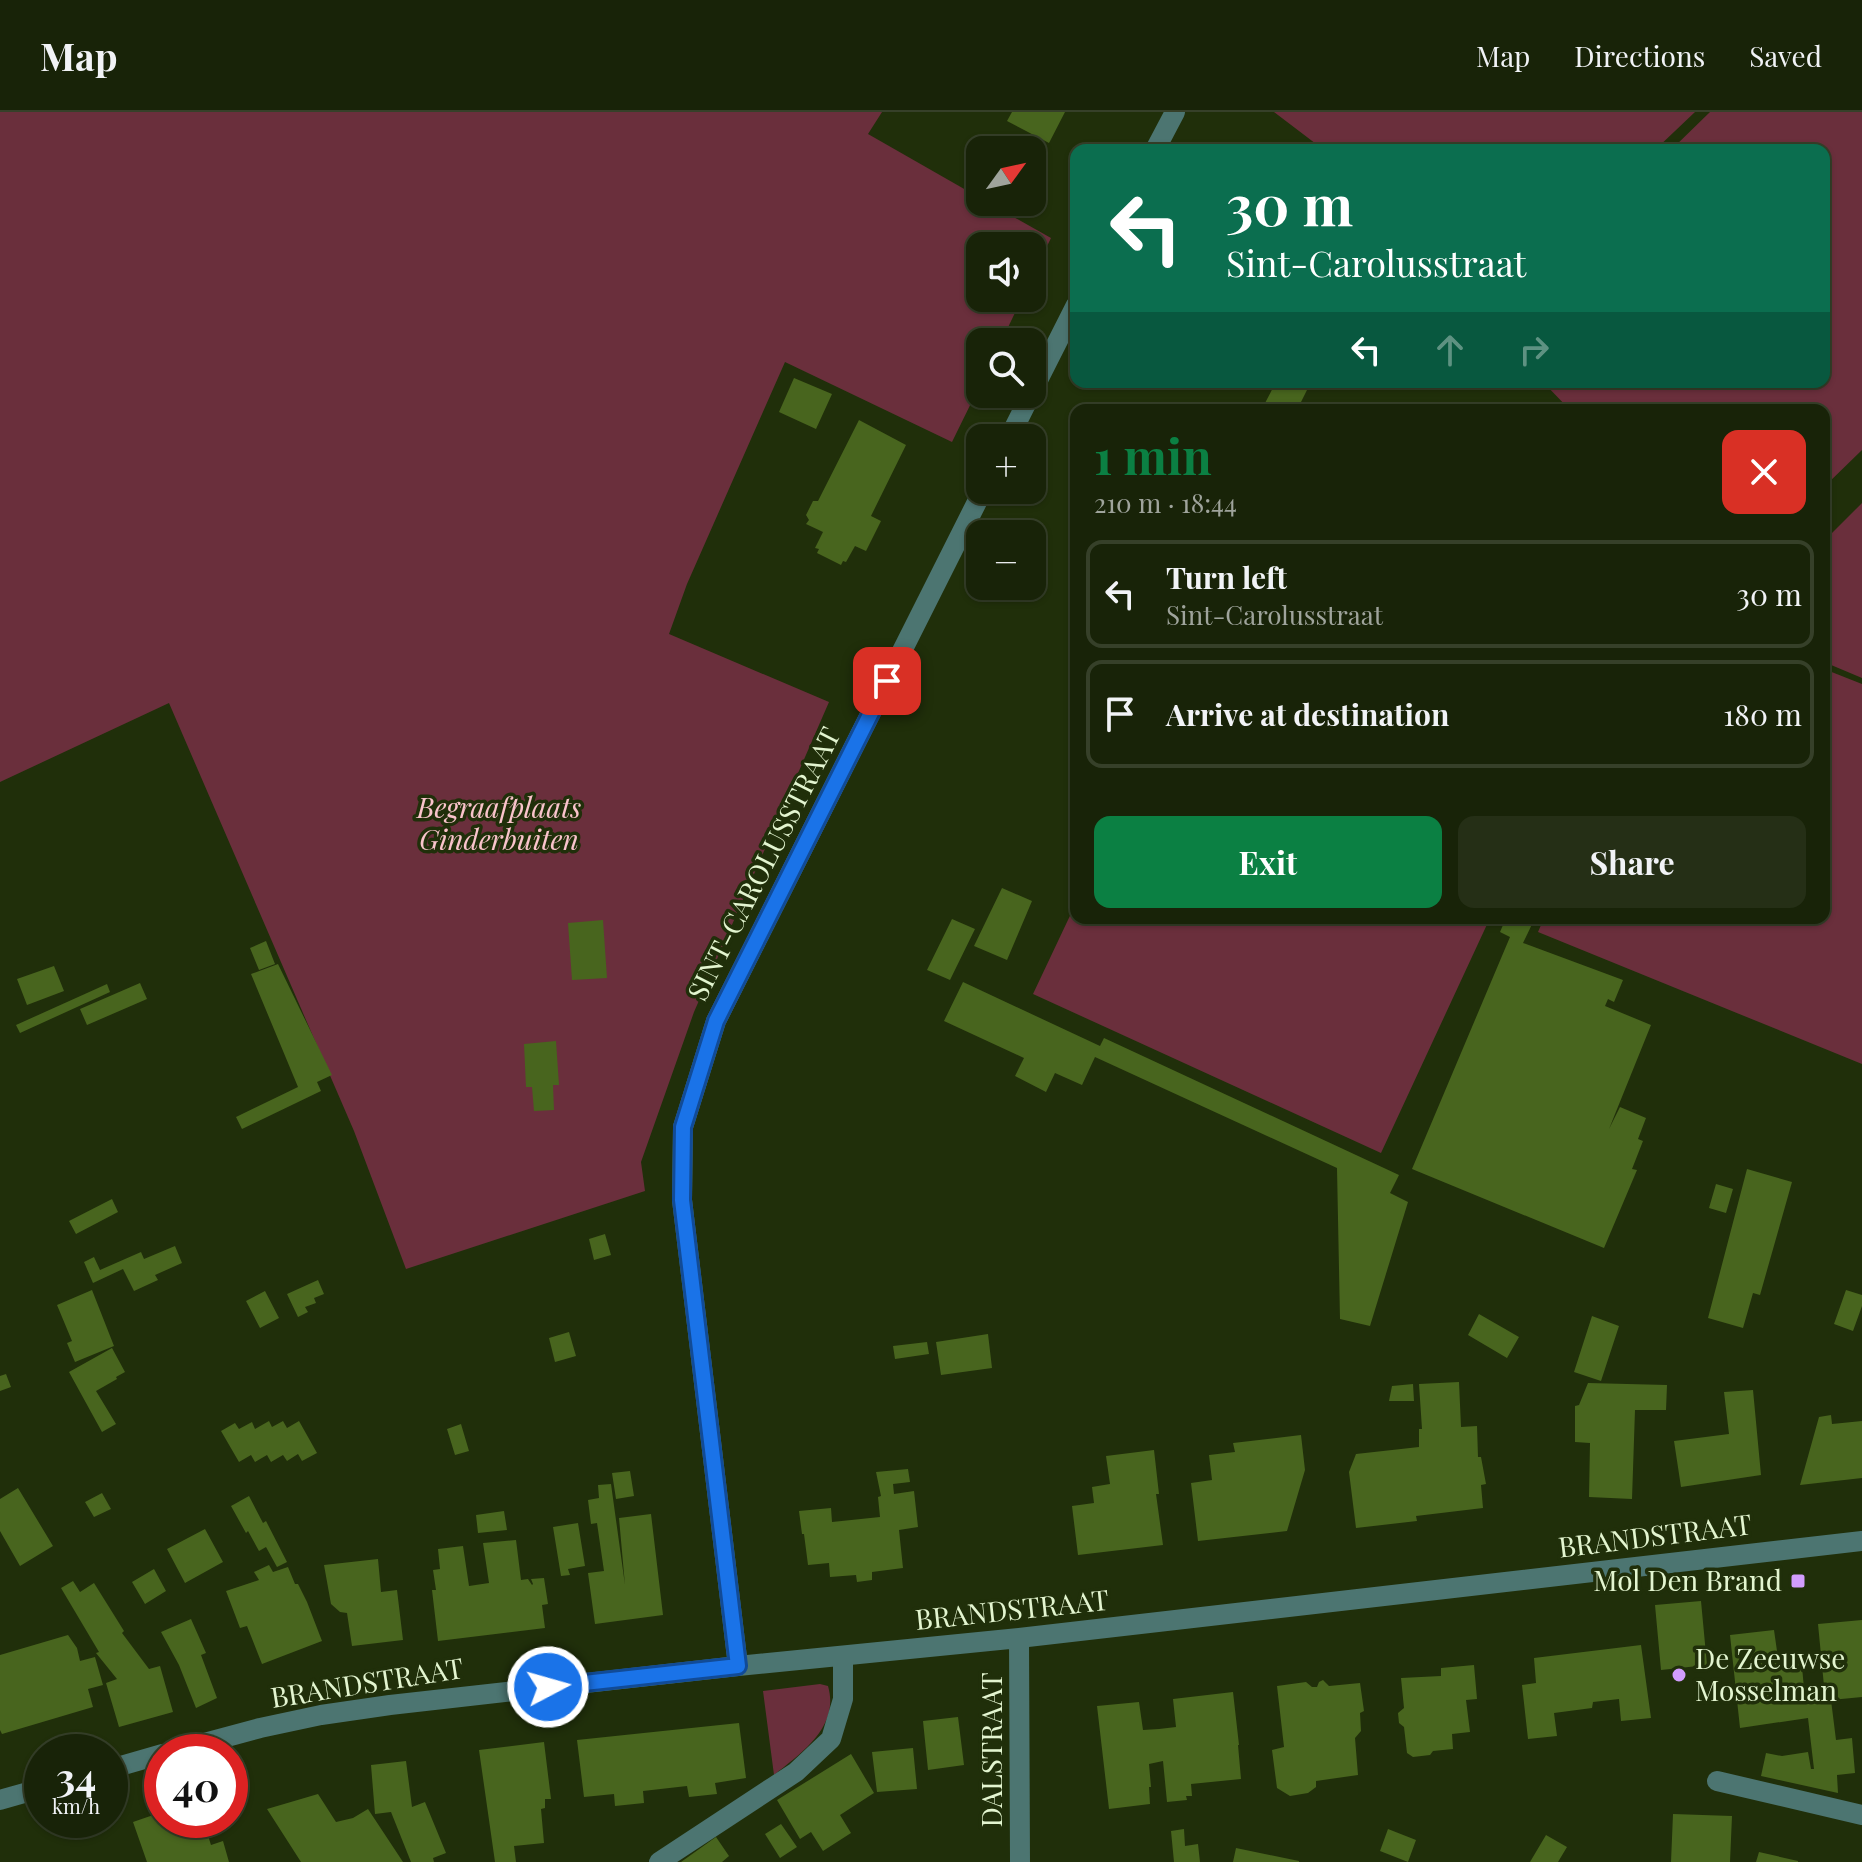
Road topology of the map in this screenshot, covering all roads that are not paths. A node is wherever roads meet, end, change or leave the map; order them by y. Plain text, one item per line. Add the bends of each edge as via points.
1 (1175, 112) edge
2 (1158, 144) edge
3 (1070, 317) edge
4 (1046, 364) edge
5 (976, 504) edge
6 (1862, 1541) edge
7 (1019, 1638) junction
8 (843, 1656) junction
9 (738, 1666) junction
10 (238, 1734) edge
11 (1717, 1781) dead end
12 (24, 1793) edge
13 (0, 1800) edge
14 (1862, 1815) edge
15 (659, 1862) edge
16 (1020, 1862) edge

1 - 2 street
3 - 4 street
5 - 9 street, SINT-CAROLUSSTRAAT via 716,1021 683,1127 682,1200
6 - 7 street, BRANDSTRAAT
7 - 8 street, BRANDSTRAAT
7 - 16 street, DALSTRAAT
8 - 9 street, BRANDSTRAAT
8 - 15 street via 843,1699 831,1739 796,1772
9 - 10 street, BRANDSTRAAT via 390,1705
11 - 14 street
12 - 13 street

